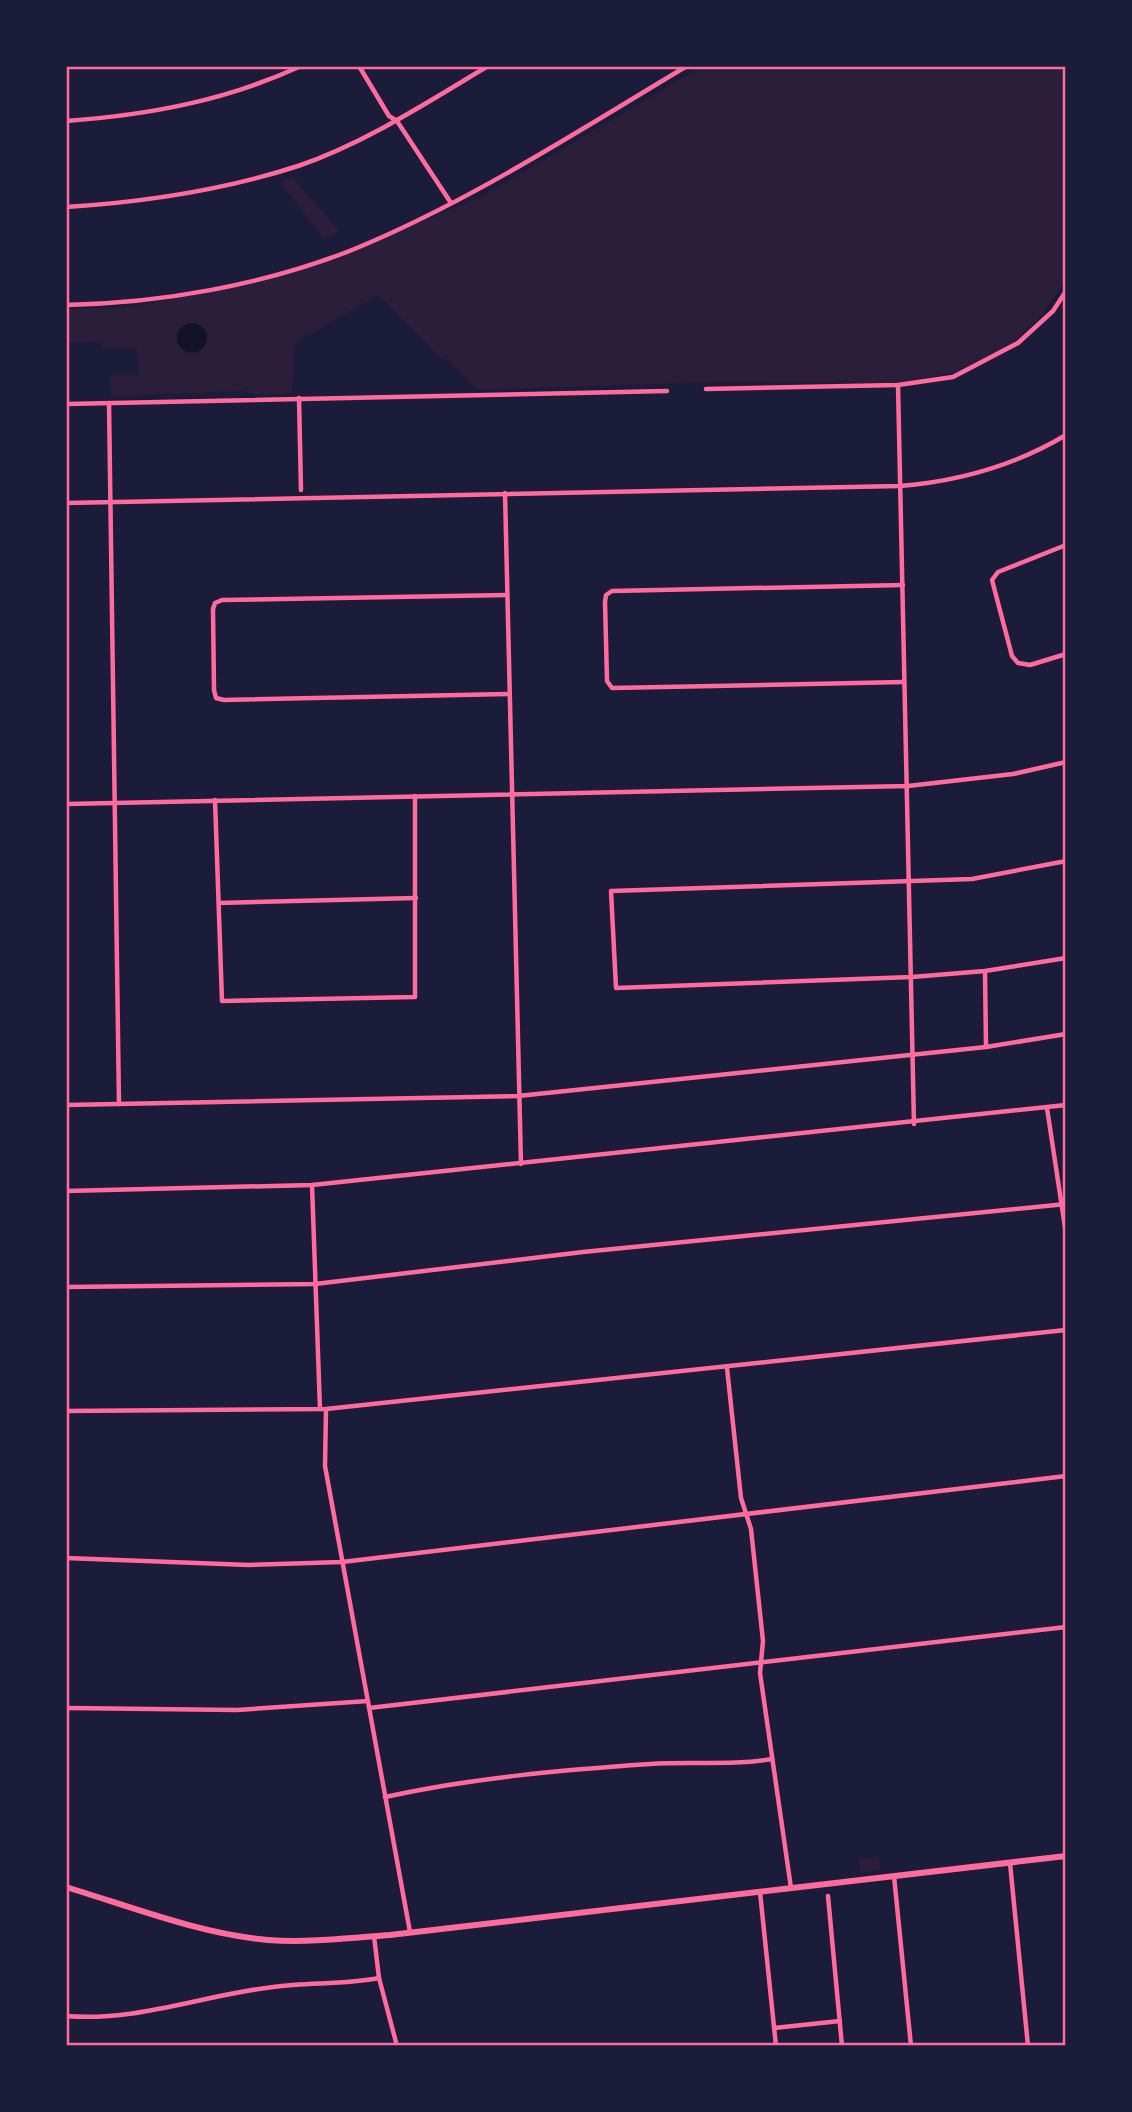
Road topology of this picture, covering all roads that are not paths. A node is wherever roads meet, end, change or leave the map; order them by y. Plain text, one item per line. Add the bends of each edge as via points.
1 (301, 66) edge
2 (359, 66) edge
3 (488, 66) edge
4 (687, 66) edge
5 (66, 121) edge
6 (397, 121) junction
7 (451, 203) junction
8 (66, 207) edge
9 (1066, 291) edge
10 (66, 305) edge
11 (898, 385) junction
12 (706, 389) dead end
13 (667, 391) dead end
14 (299, 398) junction
15 (109, 403) junction
16 (66, 404) edge
17 (1066, 435) edge
18 (900, 486) junction
19 (301, 490) dead end
20 (505, 494) junction
21 (111, 502) junction
22 (66, 503) edge
23 (1066, 545) edge
24 (903, 585) junction
25 (507, 595) junction
26 (1066, 654) edge
27 (904, 682) junction
28 (508, 694) junction
29 (1066, 762) edge
30 (908, 786) junction
31 (415, 796) junction
32 (512, 796) junction
33 (215, 800) junction
34 (116, 802) junction
35 (66, 804) edge
36 (1066, 861) edge
37 (909, 882) junction
38 (416, 898) junction
39 (219, 903) junction
40 (1066, 958) edge
41 (985, 971) junction
42 (912, 977) junction
43 (1066, 1034) edge
44 (986, 1047) junction
45 (914, 1054) junction
46 (517, 1096) junction
47 (120, 1104) junction
48 (66, 1105) edge
49 (1066, 1105) edge
50 (1048, 1108) junction
51 (914, 1124) junction
52 (521, 1165) junction
53 (312, 1185) junction
54 (66, 1191) edge
55 (1063, 1205) edge
56 (1066, 1234) edge
57 (315, 1284) junction
58 (66, 1287) edge
59 (1066, 1330) edge
60 (727, 1368) junction
61 (323, 1409) junction
62 (66, 1411) edge
63 (1066, 1476) edge
64 (746, 1516) junction
65 (66, 1558) edge
66 (342, 1562) junction
67 (1066, 1627) edge
68 (761, 1661) junction
69 (368, 1701) junction
70 (66, 1708) edge
71 (369, 1708) junction
72 (772, 1759) junction
73 (385, 1797) junction
74 (1066, 1856) edge
75 (1010, 1863) junction
76 (894, 1876) junction
77 (66, 1887) edge
78 (791, 1888) junction
79 (760, 1892) junction
80 (828, 1896) dead end
81 (410, 1932) junction
82 (374, 1936) junction
83 (379, 1978) junction
84 (66, 2016) edge
85 (840, 2021) junction
86 (774, 2028) junction
87 (397, 2046) edge
88 (776, 2046) edge
89 (842, 2046) edge
90 (911, 2046) edge
91 (1028, 2046) edge

1 - 5 street via 217,99 139,116
2 - 6 street via 389,116
3 - 6 street
4 - 7 street
6 - 7 street
6 - 8 street via 300,165 199,192
7 - 10 street via 350,250 255,280 127,304
9 - 11 street via 1053,311 1018,343 986,362 953,377
11 - 12 street
11 - 18 street
13 - 14 street
14 - 15 street
14 - 19 street
15 - 16 street
15 - 21 street
17 - 18 street via 1000,467
18 - 20 street
18 - 24 street
20 - 21 street
20 - 25 street
21 - 22 street
21 - 34 street
23 - 26 street via 998,572 992,580 1012,656 1018,663 1030,665
24 - 27 street
24 - 27 street via 612,591 605,601 607,681 612,688
25 - 28 street
25 - 28 street via 222,600 213,609 216,698
27 - 30 street
28 - 32 street
29 - 30 street via 1013,774
30 - 32 street
30 - 37 street
31 - 32 street
31 - 33 street
31 - 38 street
32 - 46 street
33 - 34 street
33 - 39 street
34 - 35 street
34 - 47 street
36 - 37 street via 972,879
37 - 42 street
37 - 42 street via 611,891 616,988
38 - 39 street
38 - 39 street via 415,997 401,998 222,1001
40 - 41 street
41 - 42 street
41 - 44 street
42 - 45 street
43 - 44 street
44 - 45 street
45 - 46 street
45 - 51 street
46 - 47 street
46 - 52 street
47 - 48 street
49 - 50 street
50 - 51 street
50 - 55 street
51 - 52 street
52 - 53 street
53 - 54 street
53 - 57 street
55 - 56 street
55 - 57 street via 583,1252
57 - 58 street
57 - 61 street
59 - 60 street
60 - 61 street
60 - 64 street
61 - 62 street
61 - 66 street via 325,1466
63 - 64 street
64 - 66 street
64 - 68 street via 751,1529
65 - 66 street via 248,1565
66 - 69 street
67 - 68 street
68 - 71 street
68 - 72 street
69 - 70 street via 237,1710
69 - 71 street
71 - 73 street
72 - 73 street via 532,1774
72 - 78 street
73 - 81 street
74 - 75 main road
75 - 76 main road
75 - 91 street
76 - 78 main road
76 - 90 street
77 - 82 main road via 253,1938 300,1941
78 - 79 main road
79 - 81 main road
79 - 86 street
80 - 85 street
81 - 82 main road
82 - 83 street
83 - 84 street via 264,1988 119,2017
83 - 87 street
85 - 86 street
85 - 89 street
86 - 88 street

